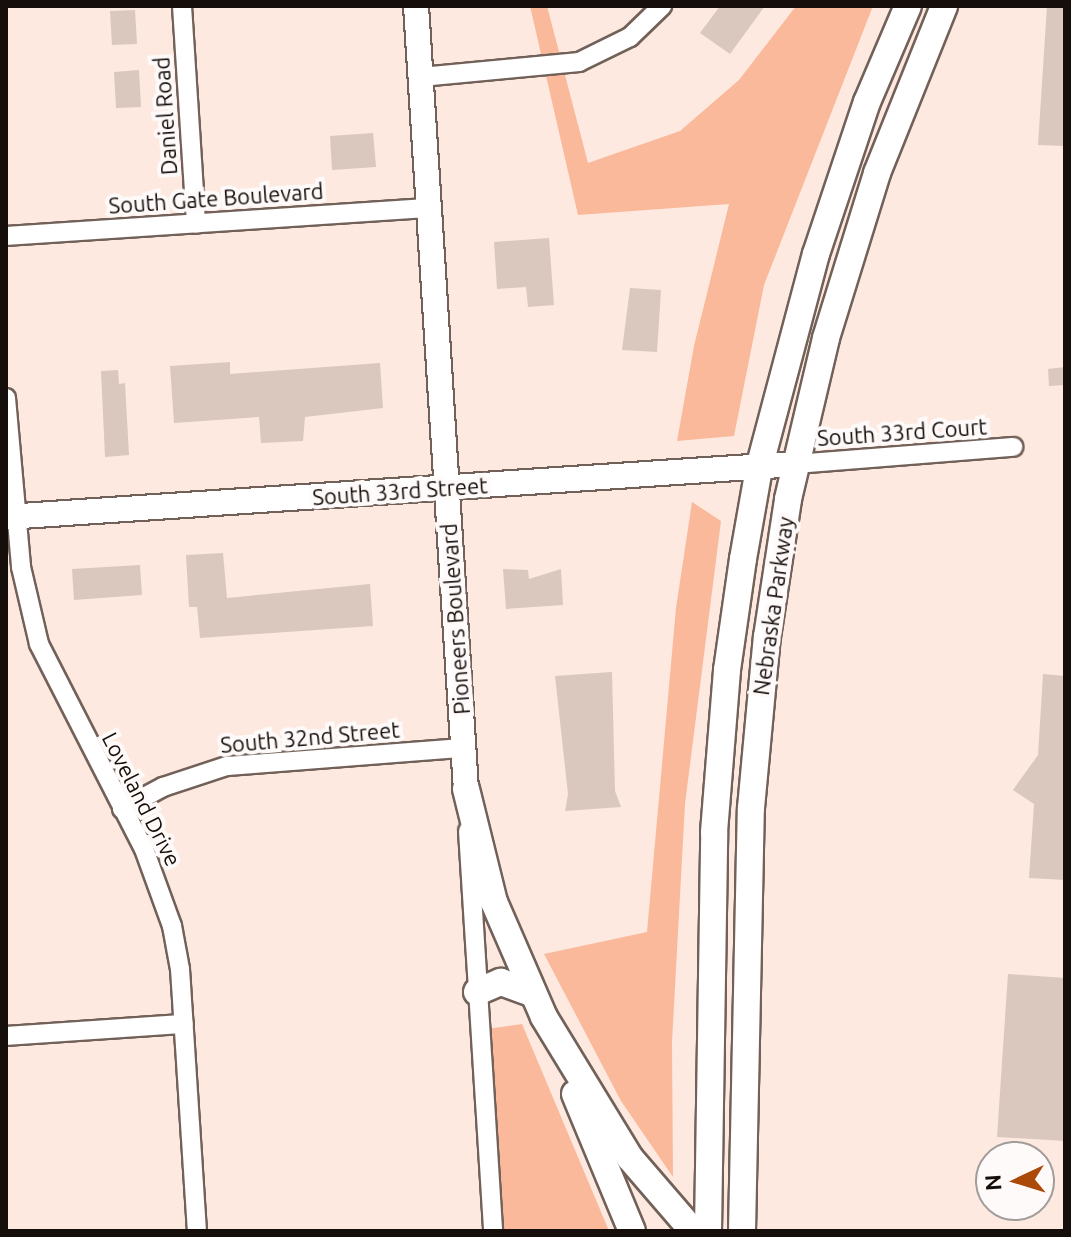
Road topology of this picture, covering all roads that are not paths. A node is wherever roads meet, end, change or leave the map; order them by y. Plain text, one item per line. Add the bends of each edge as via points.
1 (182, 6) edge
2 (416, 6) edge
3 (662, 6) edge
4 (908, 6) edge
5 (944, 6) edge
6 (421, 77) junction
7 (429, 208) junction
8 (196, 224) junction
9 (6, 236) edge
10 (6, 398) edge
11 (1013, 447) dead end
12 (795, 464) junction
13 (759, 468) junction
14 (447, 488) junction
15 (11, 517) edge
16 (463, 748) junction
17 (466, 789) junction
18 (122, 809) junction
19 (477, 992) junction
20 (532, 993) junction
21 (544, 1017) junction
22 (184, 1024) junction
23 (6, 1036) edge
24 (197, 1231) edge
25 (493, 1231) edge
26 (632, 1231) edge
27 (693, 1231) edge
28 (708, 1231) edge
29 (742, 1231) edge

1 - 8 street, Daniel Road
2 - 6 main road, Pioneers Boulevard
3 - 6 street via 630,37 579,62
4 - 13 main road, Nebraska Parkway via 838,183
5 - 12 main road, Nebraska Parkway via 877,173
6 - 7 main road, Pioneers Boulevard
7 - 8 street, South Gate Boulevard
7 - 14 main road, Pioneers Boulevard
8 - 9 street, South Gate Boulevard
10 - 15 street, Loveland Drive
11 - 12 street, South 33rd Court
12 - 13 main road, South 33rd Street
12 - 29 main road, Nebraska Parkway via 769,622 751,808
13 - 14 main road, South 33rd Street
13 - 28 main road, Nebraska Parkway via 731,635 718,770
14 - 15 main road, South 33rd Street
14 - 16 main road, Pioneers Boulevard
15 - 18 street, Loveland Drive via 39,644
16 - 17 main road, Pioneers Boulevard
16 - 18 street, South 32nd Street via 227,766 163,787
17 - 19 street, Pioneers Boulevard
17 - 20 main road via 494,902
18 - 22 street, Loveland Drive via 150,863 172,926
19 - 20 main road via 501,982
19 - 25 street, Pioneers Boulevard
20 - 21 main road
21 - 26 main road
21 - 27 main road via 630,1158
22 - 23 street
22 - 24 street, Loveland Drive

